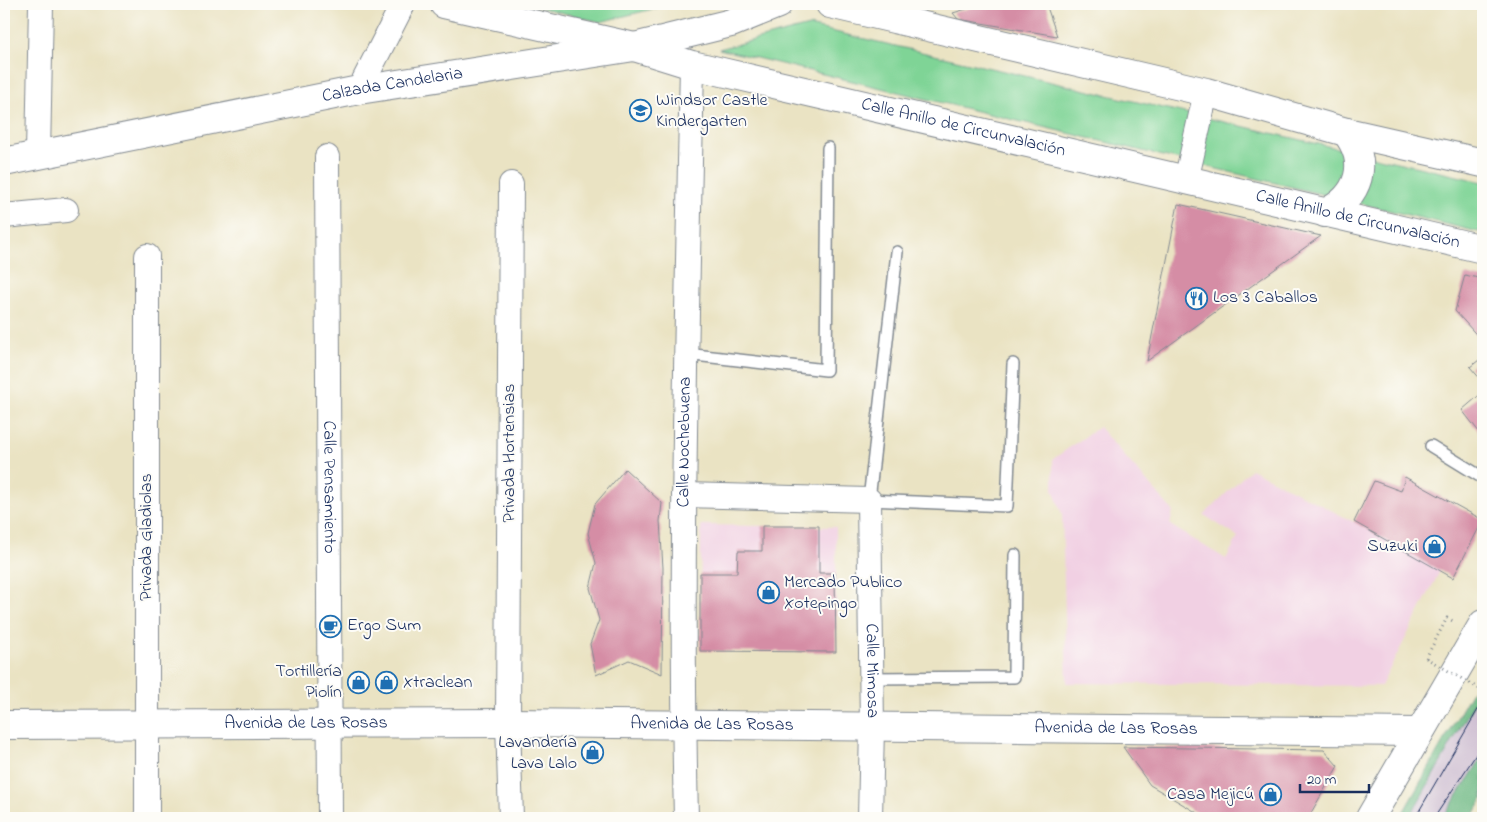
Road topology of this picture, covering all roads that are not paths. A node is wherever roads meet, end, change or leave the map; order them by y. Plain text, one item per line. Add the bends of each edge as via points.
1 (40, 4) edge
2 (403, 4) edge
3 (444, 4) edge
4 (778, 4) edge
5 (830, 4) edge
6 (895, 4) edge
7 (861, 12) junction
8 (634, 47) junction
9 (692, 65) junction
10 (358, 90) junction
11 (1206, 92) junction
12 (1346, 132) junction
13 (828, 148) dead end
14 (38, 154) junction
15 (327, 157) dead end
16 (4, 162) edge
17 (1483, 162) edge
18 (1186, 181) junction
19 (510, 184) dead end
20 (66, 210) dead end
21 (1325, 213) junction
22 (4, 216) edge
23 (1483, 249) edge
24 (897, 252) dead end
25 (147, 256) dead end
26 (686, 354) junction
27 (1013, 364) dead end
28 (1431, 446) dead end
29 (1483, 478) edge
30 (684, 495) junction
31 (870, 500) junction
32 (1015, 555) dead end
33 (1483, 624) edge
34 (870, 678) junction
35 (508, 723) junction
36 (329, 724) junction
37 (684, 724) junction
38 (4, 725) edge
39 (148, 725) junction
40 (872, 727) junction
41 (1419, 732) junction
42 (147, 818) edge
43 (330, 818) edge
44 (512, 818) edge
45 (686, 818) edge
46 (870, 818) edge
47 (1370, 818) edge

1 - 14 street
2 - 10 street
3 - 8 main road, Calle Anillo de Circunvalación
4 - 8 main road, Calzada Candelaria via 731,23
5 - 7 main road
6 - 7 main road
7 - 11 main road
8 - 9 main road, Calle Anillo de Circunvalación
8 - 10 main road, Calzada Candelaria
9 - 18 main road, Calle Anillo de Circunvalación
9 - 26 street, Calle Nochebuena
10 - 14 main road, Calzada Candelaria
11 - 12 main road
11 - 18 street
12 - 17 main road
12 - 21 main road via 1357,150 1357,181 1345,200
13 - 26 lane via 826,370
14 - 16 main road, Calzada Candelaria
15 - 36 street, Calle Pensamiento
18 - 21 main road, Calle Anillo de Circunvalación
19 - 35 street, Privada Hortensias
20 - 22 street
21 - 23 main road, Calle Anillo de Circunvalación
24 - 31 lane
25 - 39 street, Privada Gladiolas
26 - 30 street, Calle Nochebuena
27 - 31 lane via 1007,506
28 - 29 lane
30 - 31 street
30 - 37 street, Calle Nochebuena
31 - 34 street, Calle Mimosa
32 - 34 lane via 1014,676
33 - 41 main road
34 - 40 street, Calle Mimosa
35 - 36 main road, Avenida de Las Rosas
35 - 37 main road, Avenida de Las Rosas
35 - 44 street, Privada Hortensias
36 - 39 main road, Avenida de Las Rosas
36 - 43 street, Calle Pensamiento
37 - 40 main road, Avenida de Las Rosas
37 - 45 street, Calle Nochebuena
38 - 39 main road, Avenida de Las Rosas
39 - 42 street, Privada Gladiolas
40 - 41 main road, Avenida de Las Rosas
40 - 46 street, Calle Mimosa
41 - 47 main road

